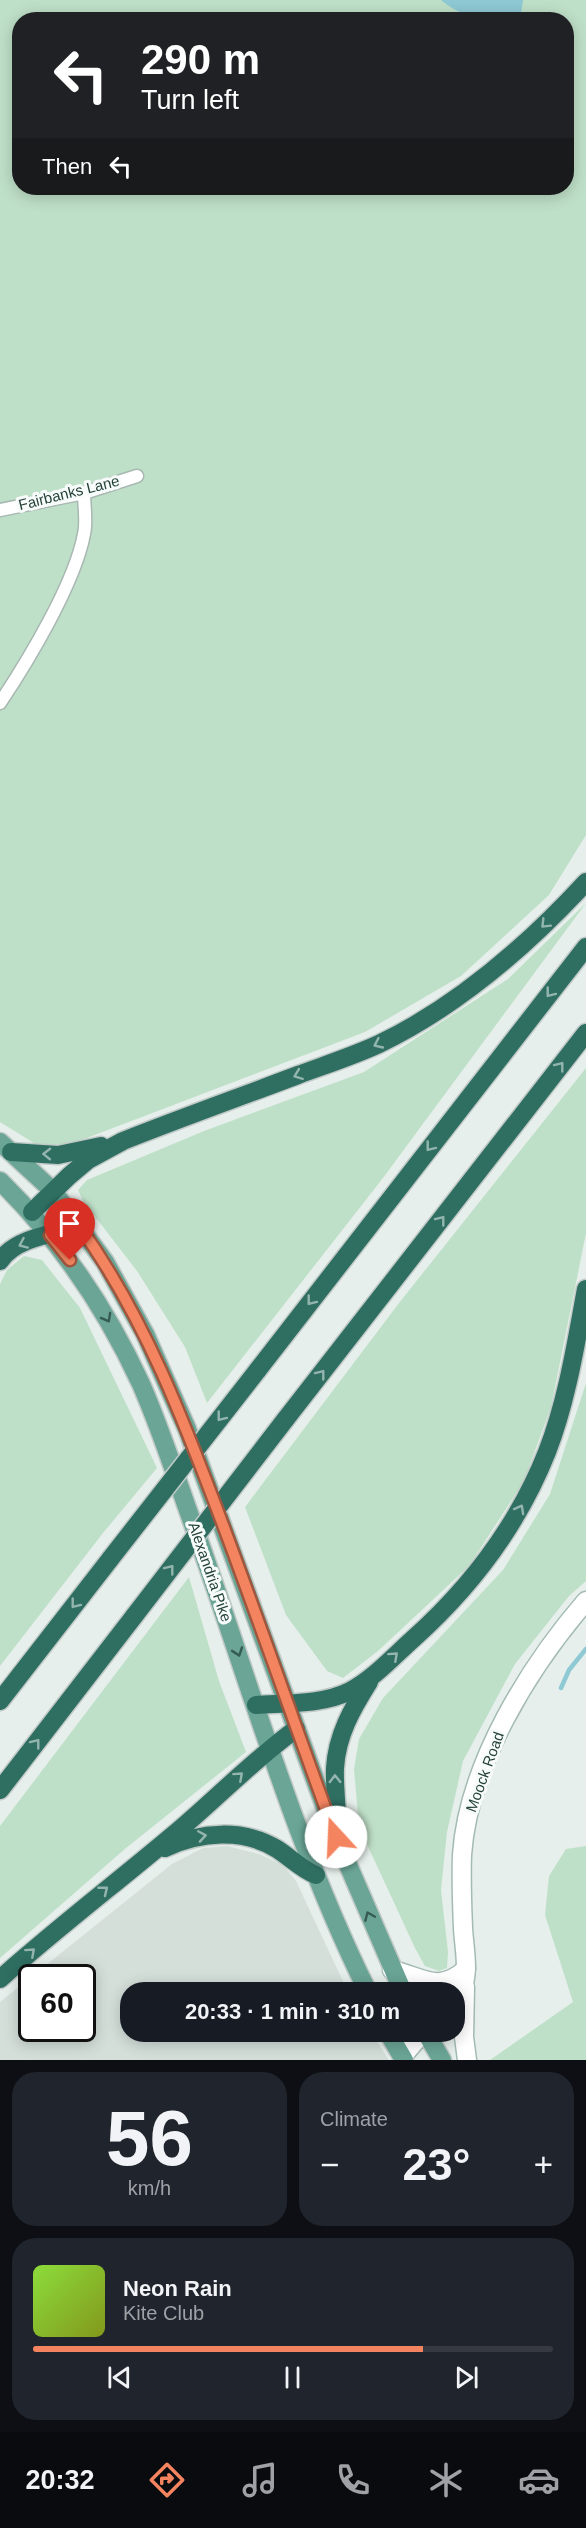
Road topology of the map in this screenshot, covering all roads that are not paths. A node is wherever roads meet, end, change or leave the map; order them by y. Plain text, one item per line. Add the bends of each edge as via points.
1 (137, 476) dead end
2 (84, 493) junction
3 (0, 510) edge
4 (0, 703) edge
5 (586, 882) edge
6 (586, 947) edge
7 (586, 1033) edge
8 (123, 1141) junction
9 (6, 1147) edge
10 (0, 1180) edge
11 (53, 1191) junction
12 (32, 1212) junction
13 (80, 1227) junction
14 (50, 1235) junction
15 (0, 1261) edge
16 (586, 1289) edge
17 (586, 1600) edge
18 (375, 1672) junction
19 (0, 1701) edge
20 (287, 1703) junction
21 (256, 1705) junction
22 (296, 1729) junction
23 (271, 1747) junction
24 (0, 1790) edge
25 (336, 1837) junction
26 (147, 1856) junction
27 (316, 1875) junction
28 (466, 1969) junction
29 (392, 1970) junction
30 (0, 1979) edge
31 (364, 1982) edge
32 (398, 1982) edge
33 (464, 1982) edge
34 (393, 2042) edge
35 (416, 2042) edge
36 (431, 2042) edge
37 (403, 2058) edge
38 (442, 2060) edge
39 (467, 2060) edge

1 - 2 street, Fairbanks Lane
2 - 3 street, Fairbanks Lane
2 - 4 street via 85,532 78,558 59,600
5 -> 8 highway via 506,959 402,1031 353,1054
6 -> 19 highway, bridge
24 -> 7 highway, bridge
8 -> 9 highway via 58,1155
8 - 11 highway via 88,1160
9 - 11 main road, Alexandria Pike
10 - 12 main road, Alexandria Pike
11 - 12 highway
11 - 13 main road, Alexandria Pike
12 - 14 main road, Alexandria Pike
13 - 14 highway
13 - 20 main road, Alexandria Pike via 140,1324 178,1407
14 -> 15 highway via 17,1246
14 -> 21 main road, Alexandria Pike via 80,1273 142,1386
18 -> 16 highway via 461,1592 486,1561 532,1488 559,1416
17 - 28 main road, Moock Road via 559,1634 503,1723 481,1774 468,1814 462,1853
18 - 20 highway via 350,1691 323,1700
25 -> 18 highway via 335,1767 340,1737 351,1710
20 - 21 highway
20 - 22 main road, Alexandria Pike
21 - 23 main road, Alexandria Pike
22 - 23 highway
22 - 25 main road, Alexandria Pike
26 -> 23 highway
23 - 27 main road, Alexandria Pike
29 -> 25 main road, Alexandria Pike
26 -> 27 highway via 185,1839 216,1834 248,1837 276,1848
30 -> 26 highway via 61,1924
27 - 31 main road, Alexandria Pike
28 - 29 main road via 442,1983 425,1982
28 - 33 main road, Moock Road
28 - 39 main road
29 - 32 main road, Alexandria Pike
34 - 37 main road
35 - 37 main road
36 - 38 main road

